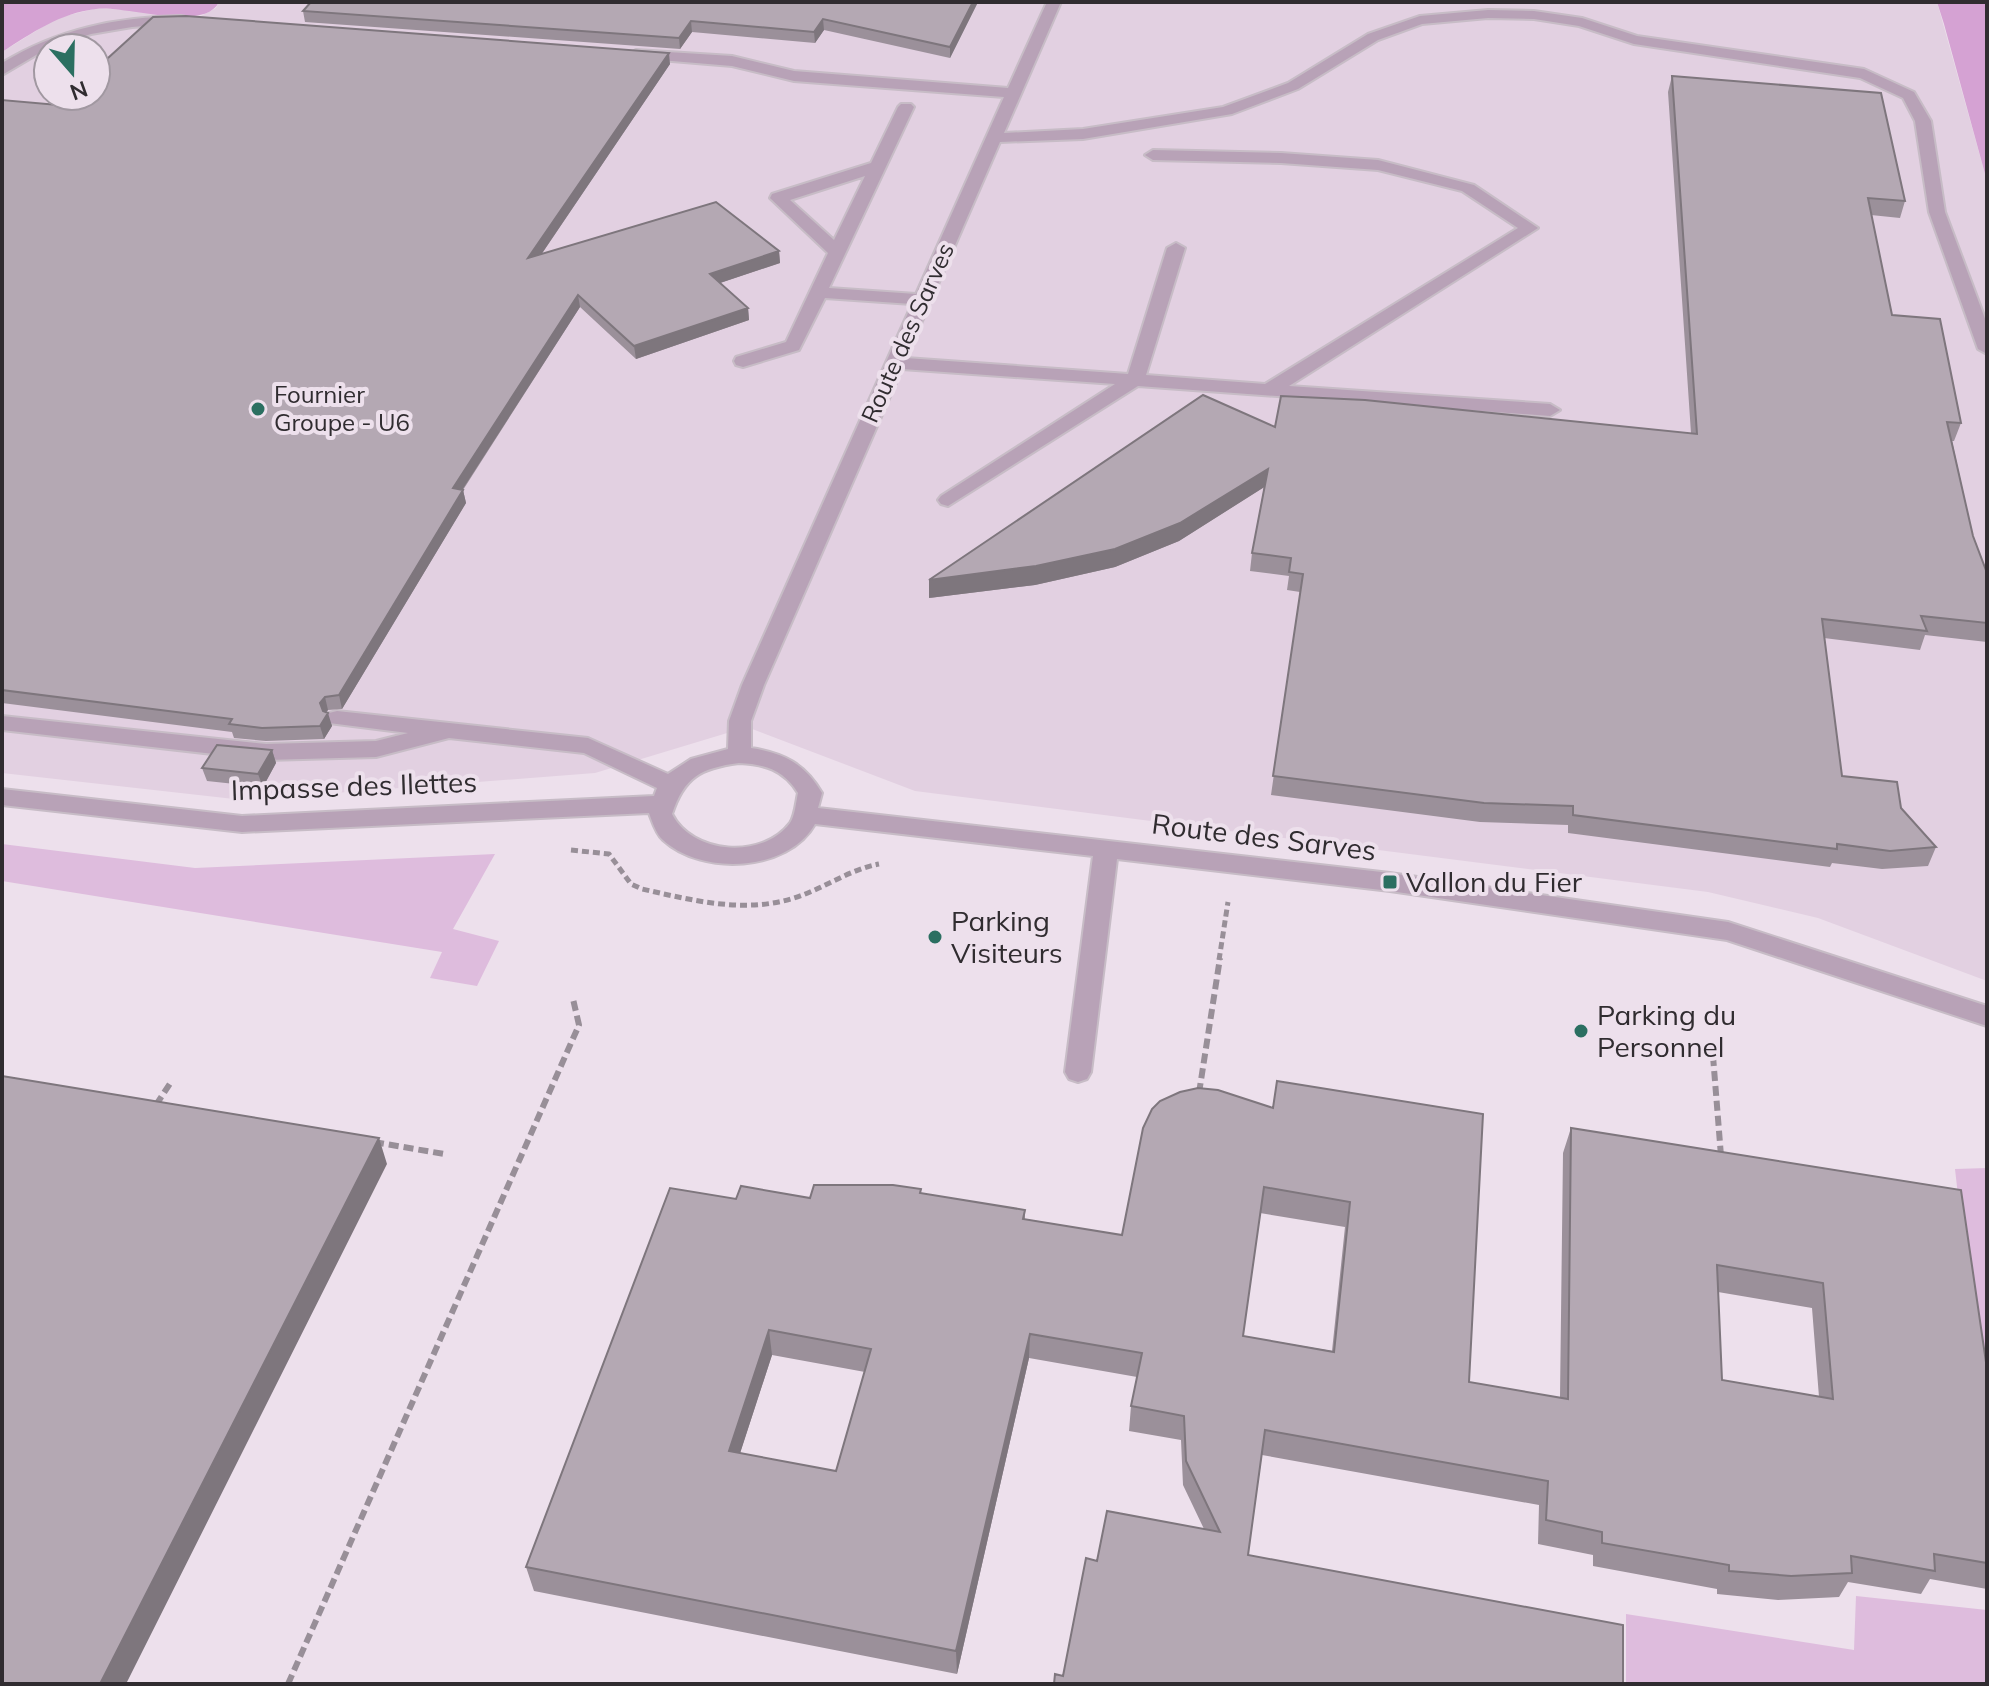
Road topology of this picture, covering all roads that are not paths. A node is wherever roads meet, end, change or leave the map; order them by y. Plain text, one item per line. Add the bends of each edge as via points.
1 (1054, 2) edge
2 (205, 21) edge
3 (624, 53) edge
4 (2, 70) edge
5 (1014, 93) junction
6 (906, 107) dead end
7 (994, 138) junction
8 (1153, 155) dead end
9 (876, 167) junction
10 (1176, 248) dead end
11 (837, 252) junction
12 (818, 292) junction
13 (923, 300) junction
14 (1987, 349) edge
15 (743, 361) dead end
16 (895, 363) junction
17 (1136, 379) junction
18 (1270, 389) junction
19 (1550, 410) dead end
20 (948, 500) dead end
21 (337, 718) dead end
22 (2, 723) edge
23 (455, 729) junction
24 (739, 755) junction
25 (666, 794) junction
26 (2, 797) edge
27 (808, 815) junction
28 (1106, 850) junction
29 (1987, 1016) edge
30 (1078, 1072) dead end

1 - 5 street, Route des Sarves
2 - 4 street via 129,20 78,32 27,53
3 - 5 street via 732,61 794,76
5 - 7 street, Route des Sarves
6 - 9 street
7 - 13 street, Route des Sarves
7 - 14 street via 1083,134 1226,111 1293,86 1373,37 1420,20 1488,14 1582,22 1634,40 1864,74 1909,95 1923,121 1937,212
8 - 18 street via 1378,165 1468,188 1530,228
9 - 11 street
9 - 11 street via 778,198
10 - 17 street
11 - 12 street
12 - 13 street
12 - 15 street via 793,346
13 - 16 street, Route des Sarves
16 - 17 street
16 - 24 street, Route des Sarves via 753,685 740,721
17 - 18 street
17 - 20 street
18 - 19 street
21 - 23 street
22 - 23 street via 266,752 376,749
23 - 25 street via 588,746
24 - 25 street via 693,767
24 - 27 street via 771,759 795,771 810,793
25 - 26 street, Impasse des Ilettes via 242,824
25 - 27 street via 662,818 675,839 716,856 767,851 796,832
27 - 28 street, Route des Sarves
28 - 29 street, Route des Sarves via 1390,882 1728,931
28 - 30 street

